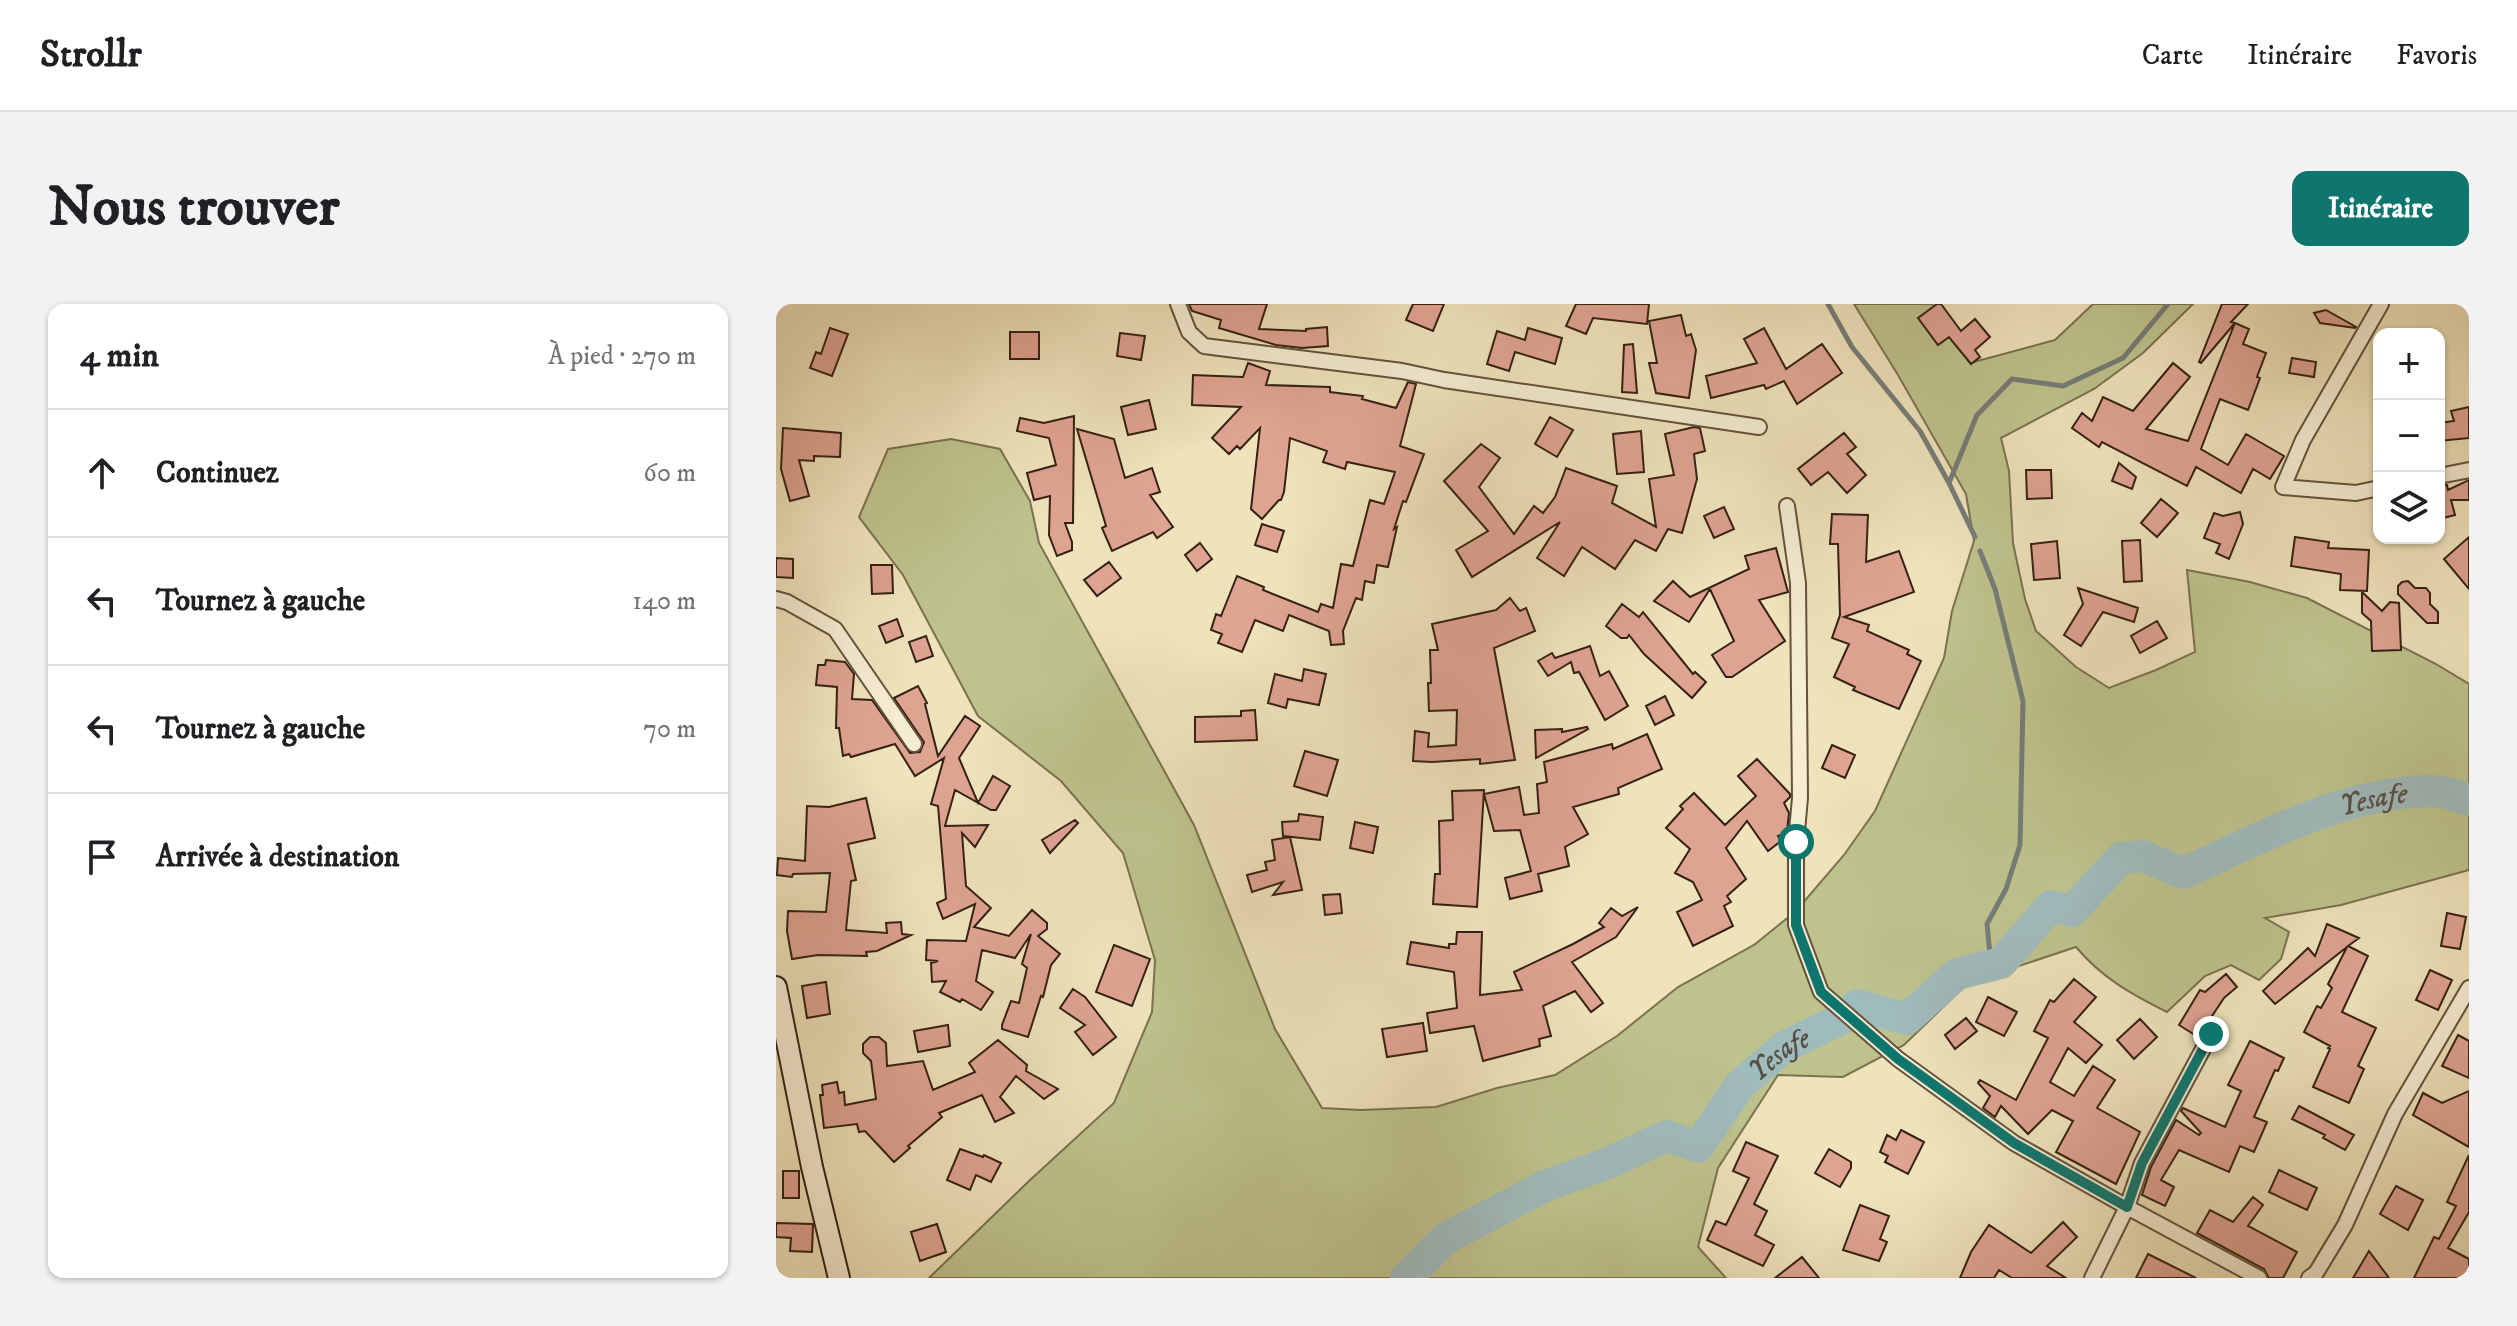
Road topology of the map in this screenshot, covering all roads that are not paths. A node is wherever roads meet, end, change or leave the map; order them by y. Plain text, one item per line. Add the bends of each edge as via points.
1 (1178, 304) edge
2 (2381, 304) edge
3 (1759, 427) dead end
4 (2469, 470) edge
5 (2445, 475) edge
6 (2373, 489) edge
7 (1787, 506) dead end
8 (776, 599) edge
9 (914, 744) dead end
10 (776, 987) edge
11 (2469, 988) edge
12 (2211, 1034) dead end
13 (2127, 1207) junction
14 (839, 1278) edge
15 (2092, 1278) edge
16 (2259, 1278) edge
17 (2309, 1278) edge

1 - 3 street via 1189,332 1204,346
2 - 6 street via 2303,440 2283,487 2356,493
4 - 5 street
7 - 13 street via 1798,583 1796,925 1821,992 1898,1059 2014,1143
8 - 9 street via 835,629
10 - 14 street
11 - 17 street via 2395,1114 2345,1225
12 - 13 street via 2142,1163
13 - 15 street
13 - 16 street

